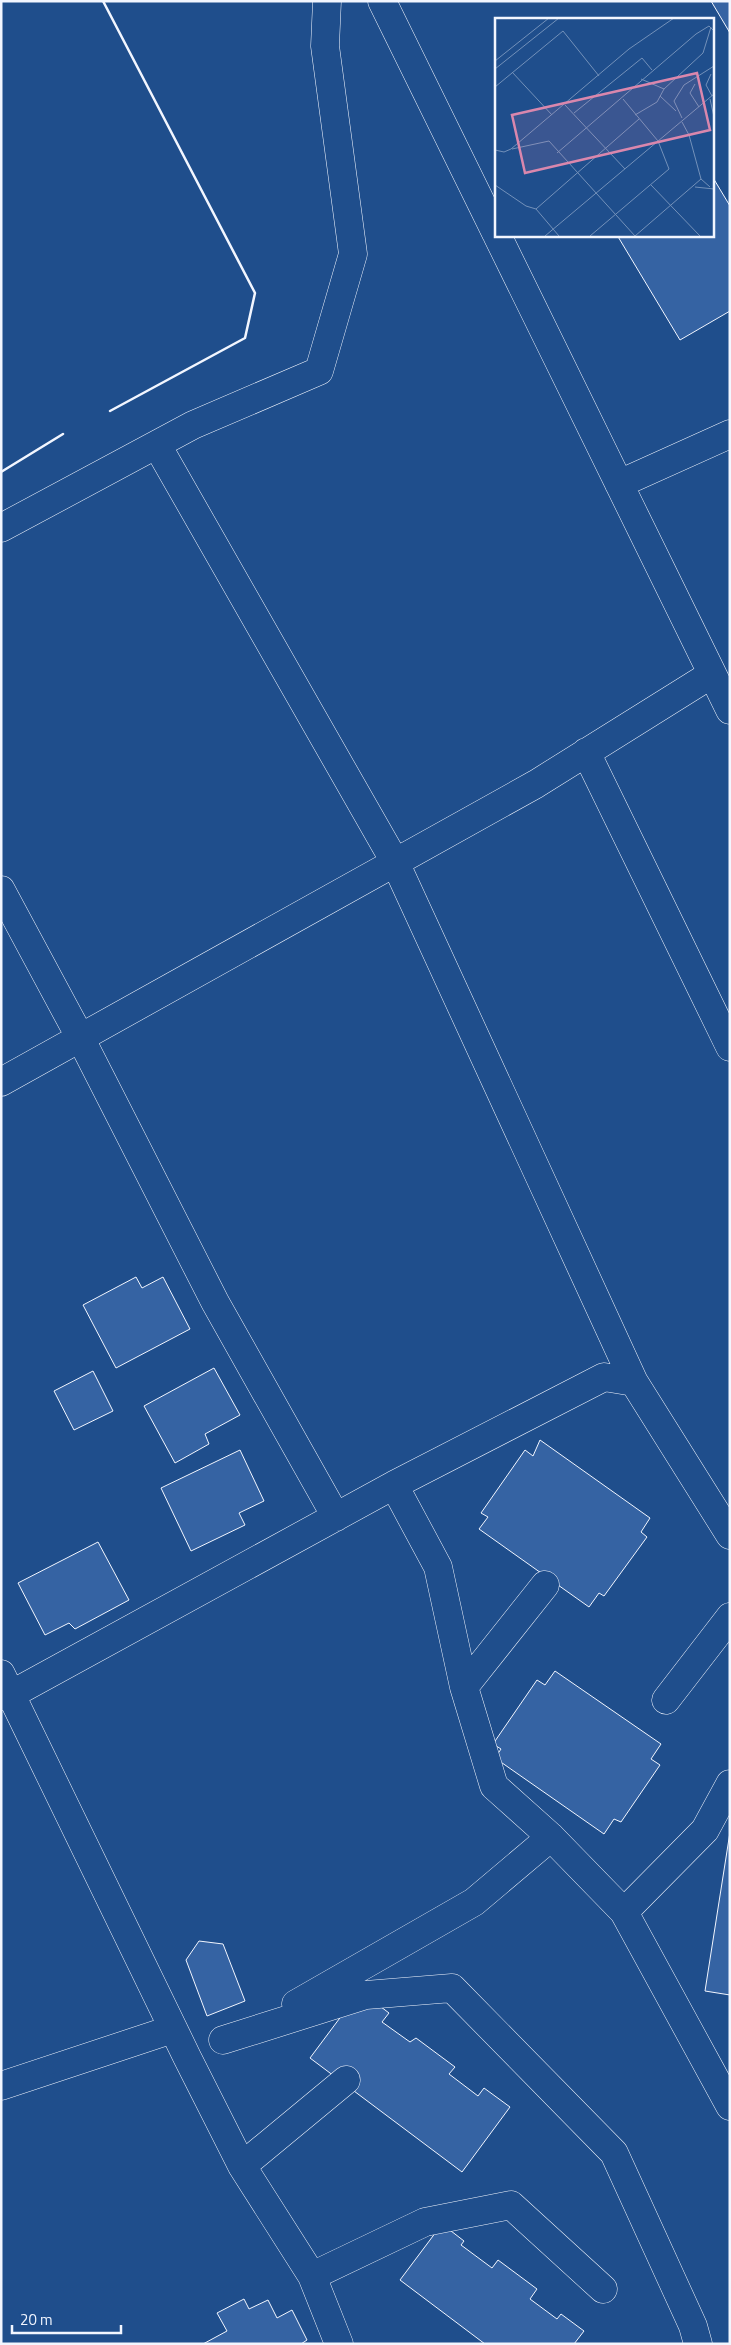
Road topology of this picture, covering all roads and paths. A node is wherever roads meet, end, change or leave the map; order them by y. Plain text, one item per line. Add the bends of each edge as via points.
1 (327, 1) edge
2 (382, 1) edge
3 (495, 232) edge
4 (497, 236) edge
5 (730, 434) edge
6 (157, 445) junction
7 (619, 484) junction
8 (1, 528) edge
9 (712, 674) junction
10 (730, 710) edge
11 (586, 752) junction
12 (395, 862) junction
13 (1, 890) edge
14 (81, 1039) junction
15 (730, 1047) edge
16 (1, 1082) edge
17 (634, 1382) junction
18 (394, 1486) junction
19 (336, 1518) junction
20 (730, 1535) edge
21 (545, 1585) dead end
22 (730, 1617) edge
23 (464, 1687) junction
24 (5, 1688) edge
25 (666, 1700) dead end
26 (730, 1784) edge
27 (551, 1837) junction
28 (624, 1912) junction
29 (173, 2030) junction
30 (223, 2040) junction
31 (187, 2057) junction
32 (346, 2080) dead end
33 (1, 2086) edge
34 (730, 2106) edge
35 (242, 2166) junction
36 (312, 2276) junction
37 (603, 2290) dead end
38 (339, 2344) edge
39 (698, 2344) edge

1 - 6 street via 325,46 353,254 319,371 193,425
2 - 3 street
4 - 7 street
5 - 7 street
6 - 8 street
6 - 12 street
7 - 9 street
9 - 10 street
9 - 11 street
11 - 12 street via 536,784
11 - 15 street
12 - 14 street
12 - 17 street
13 - 14 street
14 - 16 street
14 - 19 street via 216,1302
17 - 18 street via 604,1377
17 - 20 street
18 - 19 street
18 - 23 street via 438,1567
19 - 24 street
21 - 23 street
22 - 25 street
23 - 27 street via 494,1786
24 - 29 street
26 - 28 street via 705,1830
27 - 28 street
27 - 30 street via 474,1902 307,2000
28 - 34 street
29 - 31 street
29 - 33 street
30 - 31 street
30 - 39 street via 366,1995 452,1988 614,2153 693,2326
31 - 35 street
32 - 35 street
35 - 36 street
36 - 37 street via 425,2222 511,2206
36 - 38 street

